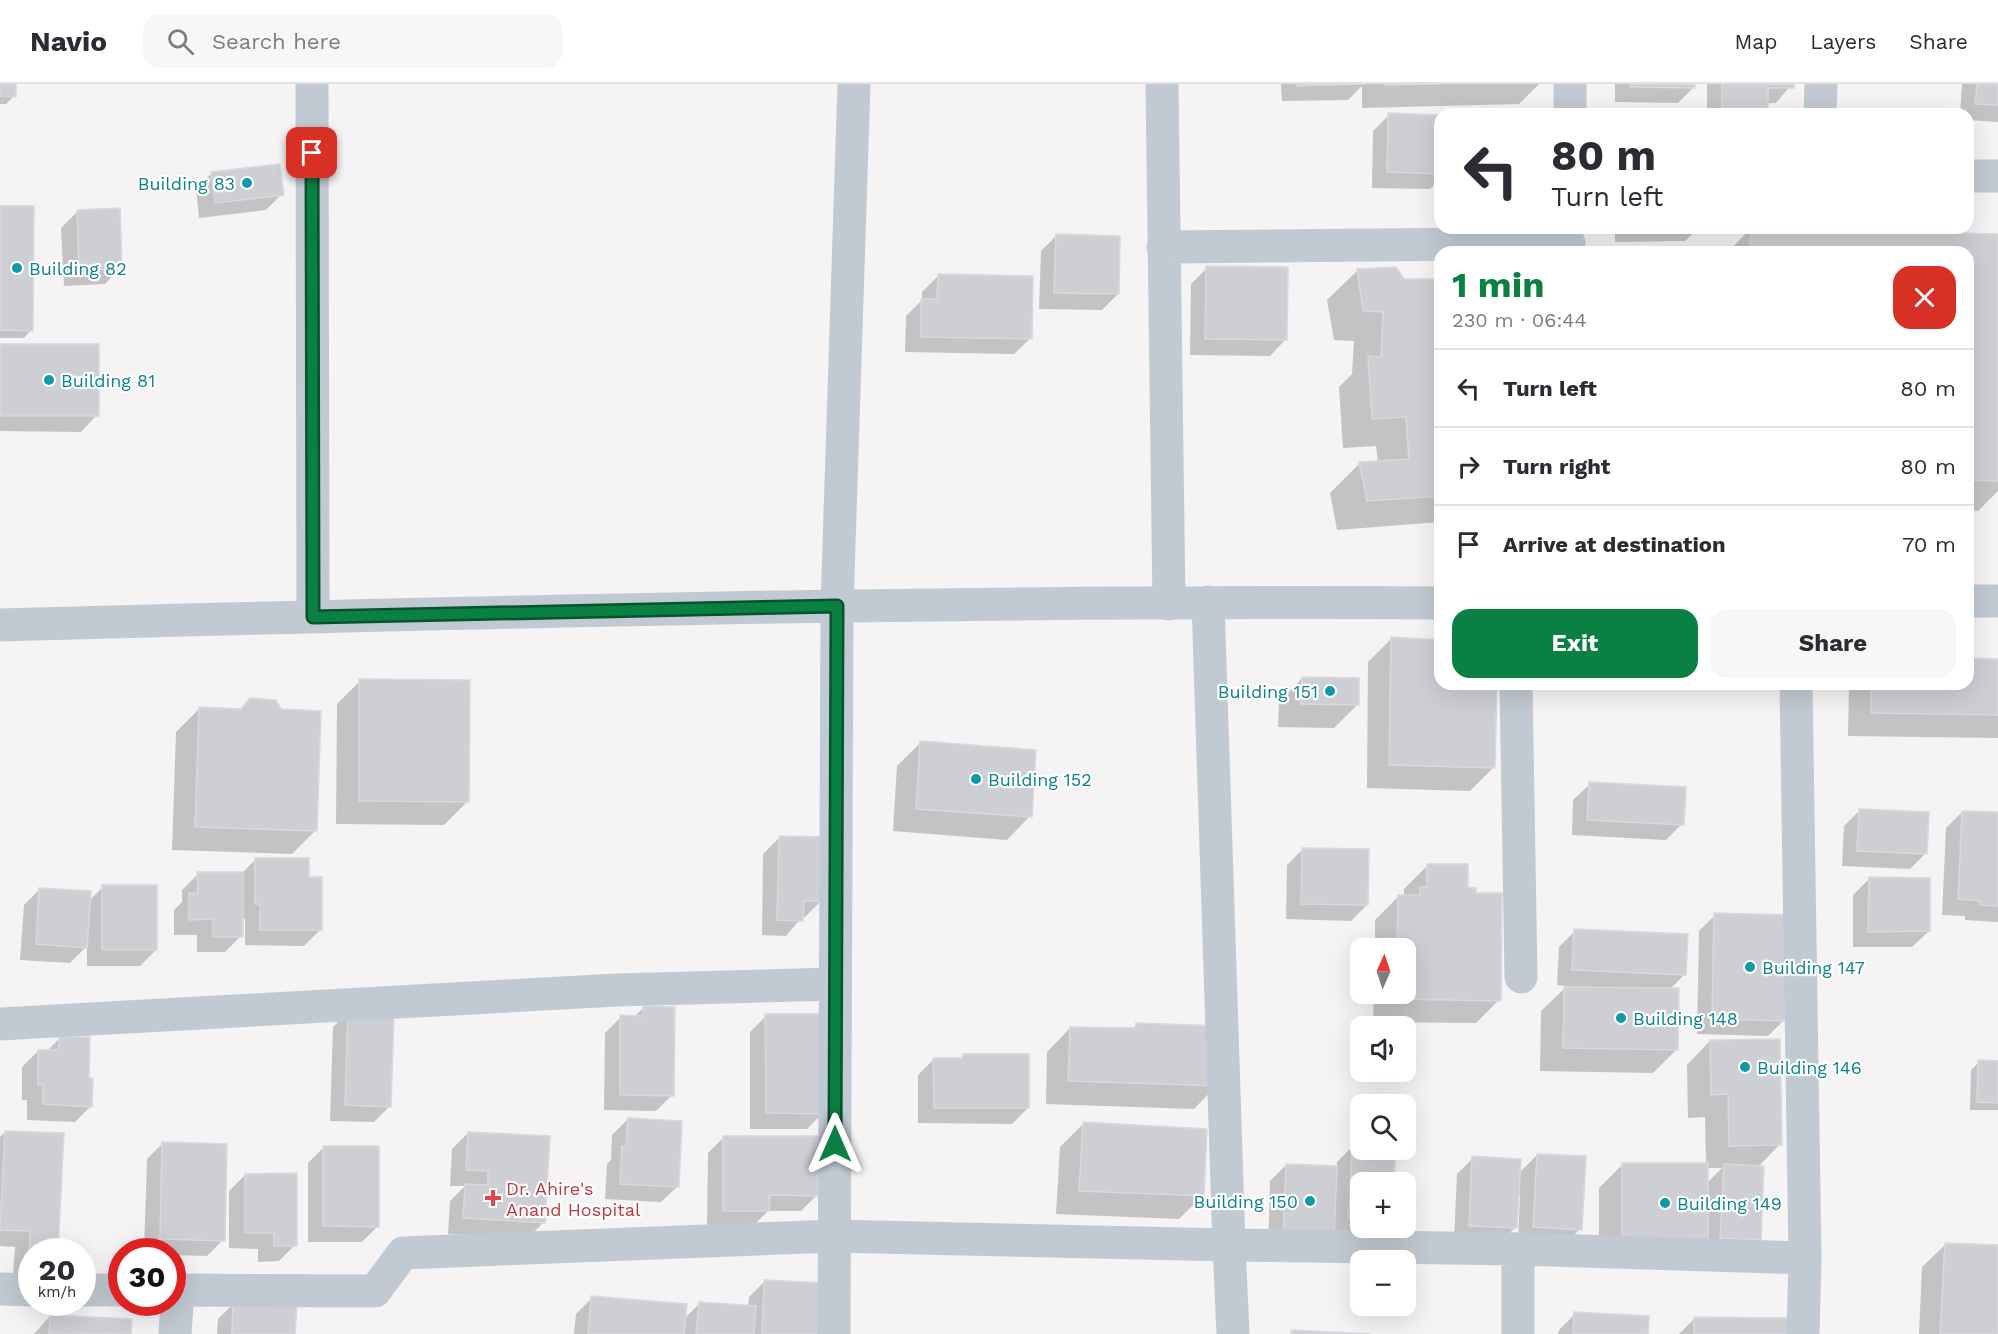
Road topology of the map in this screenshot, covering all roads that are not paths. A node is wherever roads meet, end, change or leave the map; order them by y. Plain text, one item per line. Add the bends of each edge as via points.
1 (312, 84) edge
2 (854, 84) edge
3 (1162, 84) edge
4 (1570, 84) edge
5 (1821, 84) edge
6 (1570, 108) edge
7 (1820, 108) edge
8 (1974, 176) edge
9 (1998, 176) edge
10 (1569, 241) edge
11 (1163, 247) junction
12 (1974, 600) edge
13 (1998, 600) edge
14 (1208, 602) junction
15 (1434, 603) edge
16 (1169, 604) junction
17 (837, 606) junction
18 (313, 617) junction
19 (0, 625) edge
20 (1516, 690) edge
21 (1796, 690) edge
22 (1521, 977) dead end
23 (835, 984) junction
24 (0, 1024) edge
25 (834, 1236) junction
26 (1229, 1245) junction
27 (1518, 1249) junction
28 (1805, 1258) junction
29 (0, 1289) edge
30 (18, 1290) edge
31 (186, 1290) edge
32 (175, 1316) edge
33 (175, 1334) edge
34 (834, 1334) edge
35 (1233, 1334) edge
36 (1518, 1334) edge
37 (1803, 1334) edge

1 - 18 street
2 - 17 street
3 - 11 street
4 - 6 street
5 - 7 street
8 - 9 street
10 - 11 street
11 - 16 street
12 - 13 street
14 - 15 street
14 - 16 street
14 - 26 street
16 - 17 street
17 - 18 street
17 - 23 street
18 - 19 street
20 - 22 street
21 - 28 street
23 - 24 street via 616,990
23 - 25 street
25 - 26 street
25 - 31 street via 403,1253 375,1291
25 - 34 street
26 - 27 street
26 - 35 street
27 - 28 street
27 - 36 street
28 - 37 street
29 - 30 street
32 - 33 street

